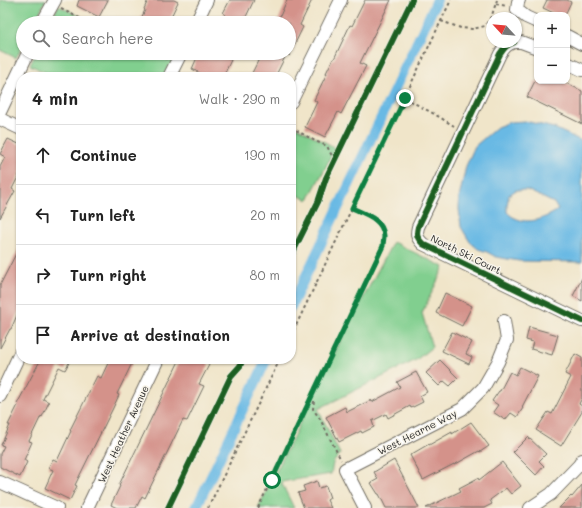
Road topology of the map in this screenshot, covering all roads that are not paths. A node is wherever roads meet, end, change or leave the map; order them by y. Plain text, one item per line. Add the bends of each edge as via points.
1 (207, 0) edge
2 (341, 0) edge
3 (57, 4) edge
4 (518, 5) edge
5 (48, 16) edge
6 (199, 16) edge
7 (534, 21) edge
8 (570, 38) edge
9 (522, 42) edge
10 (582, 44) edge
11 (534, 47) edge
12 (505, 48) edge
13 (25, 60) edge
14 (177, 60) edge
15 (570, 64) edge
16 (582, 70) edge
17 (19, 72) edge
18 (173, 72) edge
19 (16, 78) edge
20 (296, 92) edge
21 (0, 112) edge
22 (0, 119) edge
23 (16, 127) edge
24 (504, 321) dead end
25 (582, 322) edge
26 (16, 362) edge
27 (156, 364) edge
28 (0, 396) edge
29 (582, 460) edge
30 (0, 482) edge
31 (57, 508) edge
32 (87, 508) edge
33 (365, 508) edge
34 (530, 508) edge

1 - 6 street
2 - 20 street
3 - 5 street
4 - 7 street via 526,17
8 - 10 street
9 - 11 street
12 - 25 street, North Ski Court via 416,233 418,240 423,244
13 - 17 street
14 - 18 street
15 - 16 street
19 - 21 street
22 - 23 street
24 - 33 street, West Hearne Way via 507,340 498,362 483,388 462,409 345,469
26 - 28 street
27 - 32 street, West Heather Avenue
29 - 34 street via 551,494
30 - 31 street

